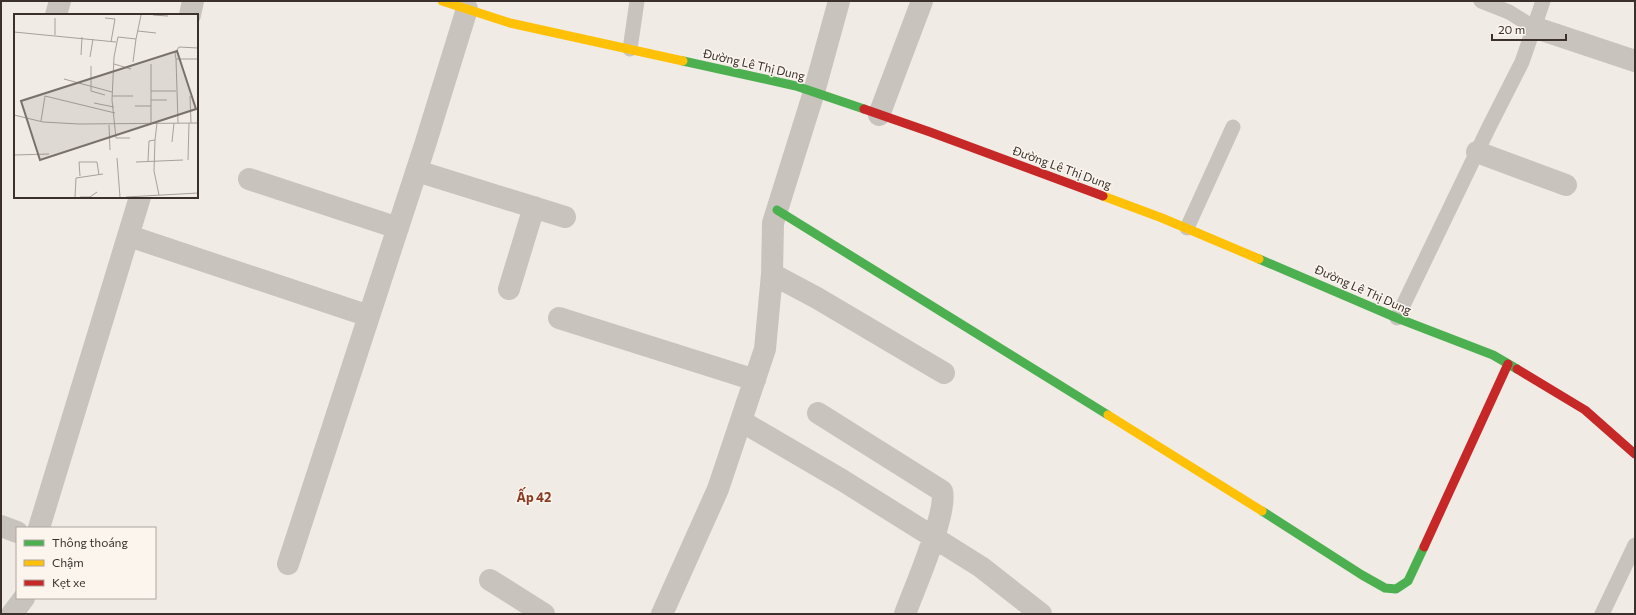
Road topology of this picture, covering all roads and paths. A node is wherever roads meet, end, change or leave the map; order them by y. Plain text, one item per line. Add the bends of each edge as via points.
1 (60, 1) edge
2 (193, 1) edge
3 (442, 1) edge
4 (637, 1) edge
5 (840, 1) edge
6 (922, 1) edge
7 (1481, 1) edge
8 (1543, 1) edge
9 (467, 9) junction
10 (56, 14) edge
11 (190, 14) edge
12 (1533, 27) junction
13 (630, 49) junction
14 (1635, 62) edge
15 (814, 92) junction
16 (879, 115) junction
17 (1233, 127) dead end
18 (1477, 152) junction
19 (417, 171) junction
20 (249, 179) dead end
21 (1566, 185) dead end
22 (140, 198) edge
23 (534, 207) junction
24 (777, 210) junction
25 (565, 217) dead end
26 (398, 228) junction
27 (1187, 228) junction
28 (129, 236) junction
29 (772, 274) junction
30 (509, 289) dead end
31 (369, 316) junction
32 (559, 318) dead end
33 (1397, 318) junction
34 (1508, 364) junction
35 (944, 374) dead end
36 (755, 380) junction
37 (818, 412) dead end
38 (741, 421) junction
39 (1635, 454) edge
40 (1, 526) edge
41 (39, 527) edge
42 (16, 532) edge
43 (934, 538) junction
44 (1635, 545) edge
45 (288, 564) dead end
46 (490, 580) dead end
47 (23, 599) edge
48 (12, 614) edge
49 (544, 614) edge
50 (662, 614) edge
51 (905, 614) edge
52 (1042, 614) edge
53 (1602, 614) edge

1 - 10 street
2 - 11 street
3 - 9 street, Đường Lê Thị Dung
4 - 13 lane
5 - 15 street
6 - 16 street
7 - 12 lane via 1509,12
8 - 12 lane
9 - 13 street, Đường Lê Thị Dung via 510,23
9 - 19 street
12 - 14 street
12 - 18 lane via 1522,62
13 - 15 street, Đường Lê Thị Dung
15 - 16 street, Đường Lê Thị Dung
15 - 24 street
16 - 27 street, Đường Lê Thị Dung
17 - 27 lane
18 - 21 street
18 - 33 lane
19 - 23 street
19 - 26 street
20 - 26 street
22 - 28 street
23 - 25 street
23 - 30 street
24 - 29 street via 773,223
24 - 34 street via 1084,398 1362,575 1394,591 1408,581
26 - 31 street
27 - 33 street, Đường Lê Thị Dung
28 - 31 street
28 - 41 street
29 - 35 street
29 - 36 street via 765,349
31 - 45 street
32 - 36 street
33 - 34 street, Đường Lê Thị Dung via 1493,355
34 - 39 street, Đường Lê Thị Dung via 1585,410
36 - 38 street
37 - 43 street via 942,491 944,498
38 - 43 street
38 - 50 street via 718,489
40 - 42 street
43 - 51 street
43 - 52 street via 980,567
44 - 53 lane
46 - 49 street
47 - 48 street

